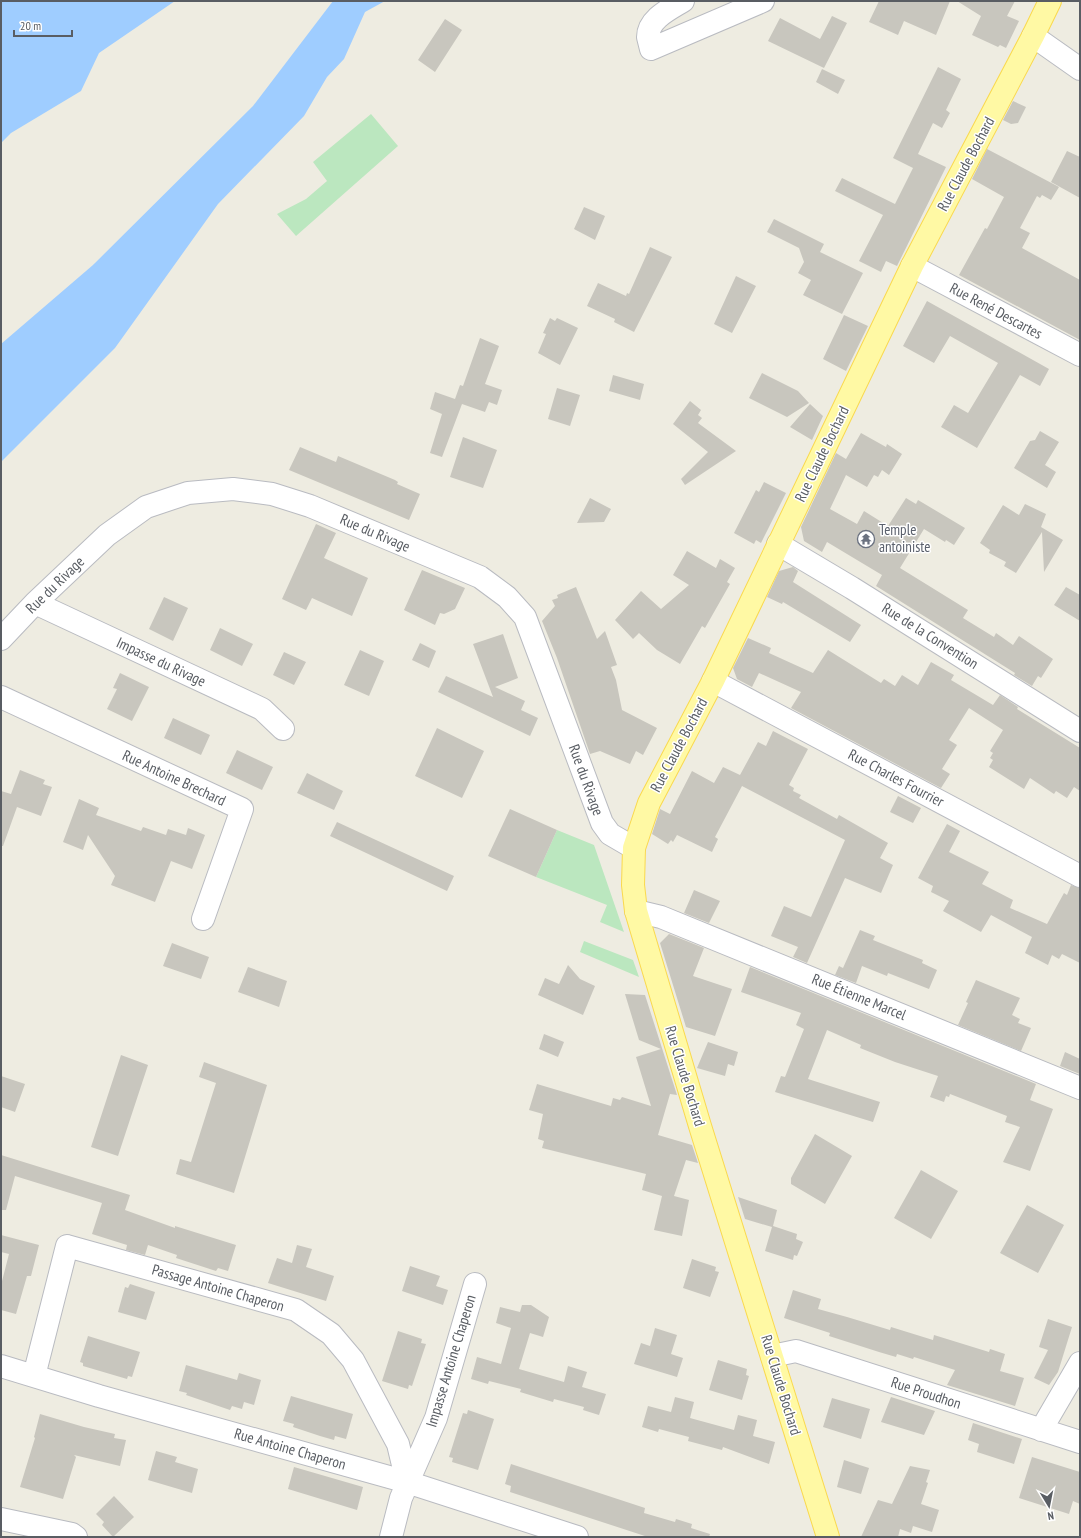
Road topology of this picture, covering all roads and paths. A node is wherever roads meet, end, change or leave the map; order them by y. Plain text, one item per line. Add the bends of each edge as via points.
1 (683, 1) edge
2 (763, 1) edge
3 (1050, 1) edge
4 (1033, 36) junction
5 (1080, 69) edge
6 (912, 266) junction
7 (1080, 355) edge
8 (778, 544) junction
9 (35, 603) junction
10 (1, 639) edge
11 (713, 681) junction
12 (1, 697) edge
13 (283, 729) dead end
14 (1080, 731) edge
15 (634, 848) junction
16 (1080, 876) edge
17 (636, 911) junction
18 (203, 919) dead end
19 (1080, 1088) edge
20 (475, 1284) dead end
21 (772, 1356) junction
22 (1080, 1363) edge
23 (1, 1366) edge
24 (34, 1376) junction
25 (1041, 1430) junction
26 (1080, 1442) edge
27 (407, 1482) junction
28 (1, 1519) edge
29 (76, 1537) edge
30 (391, 1537) edge
31 (577, 1537) edge
32 (828, 1537) edge

1 - 2 street via 658,17 651,25 648,36 651,49
3 - 4 main road, Rue Claude Bochard
4 - 5 street
4 - 6 main road, Rue Claude Bochard
6 - 7 street, Rue René Descartes
6 - 8 main road, Rue Claude Bochard
8 - 11 main road, Rue Claude Bochard
8 - 14 street, Rue de la Convention
9 - 10 street, Rue du Rivage
9 - 13 street, Impasse du Rivage via 262,709
9 - 15 street, Rue du Rivage via 107,535 146,507 188,493 233,489 272,494 310,506 480,577 513,603 525,617 602,823 610,834
11 - 15 main road, Rue Claude Bochard via 648,803
11 - 16 street, Rue Charles Fourrier
12 - 18 street, Rue Antoine Brechard via 242,810
15 - 17 main road, Rue Claude Bochard via 633,885
17 - 19 street, Rue Étienne Marcel via 661,917
17 - 21 main road, Rue Claude Bochard
20 - 27 street, Impasse Antoine Chaperon via 436,1418
21 - 25 street, Rue Proudhon via 796,1351
21 - 32 main road, Rue Claude Bochard
22 - 25 street
23 - 24 street, Rue Antoine Chaperon
24 - 27 street, Rue Antoine Chaperon
24 - 27 street, Passage Antoine Chaperon via 67,1246 296,1310 331,1334 353,1360 398,1444
25 - 26 street, Rue Proudhon
27 - 30 street, Impasse Antoine Chaperon
27 - 31 street, Rue Antoine Chaperon
28 - 29 street

